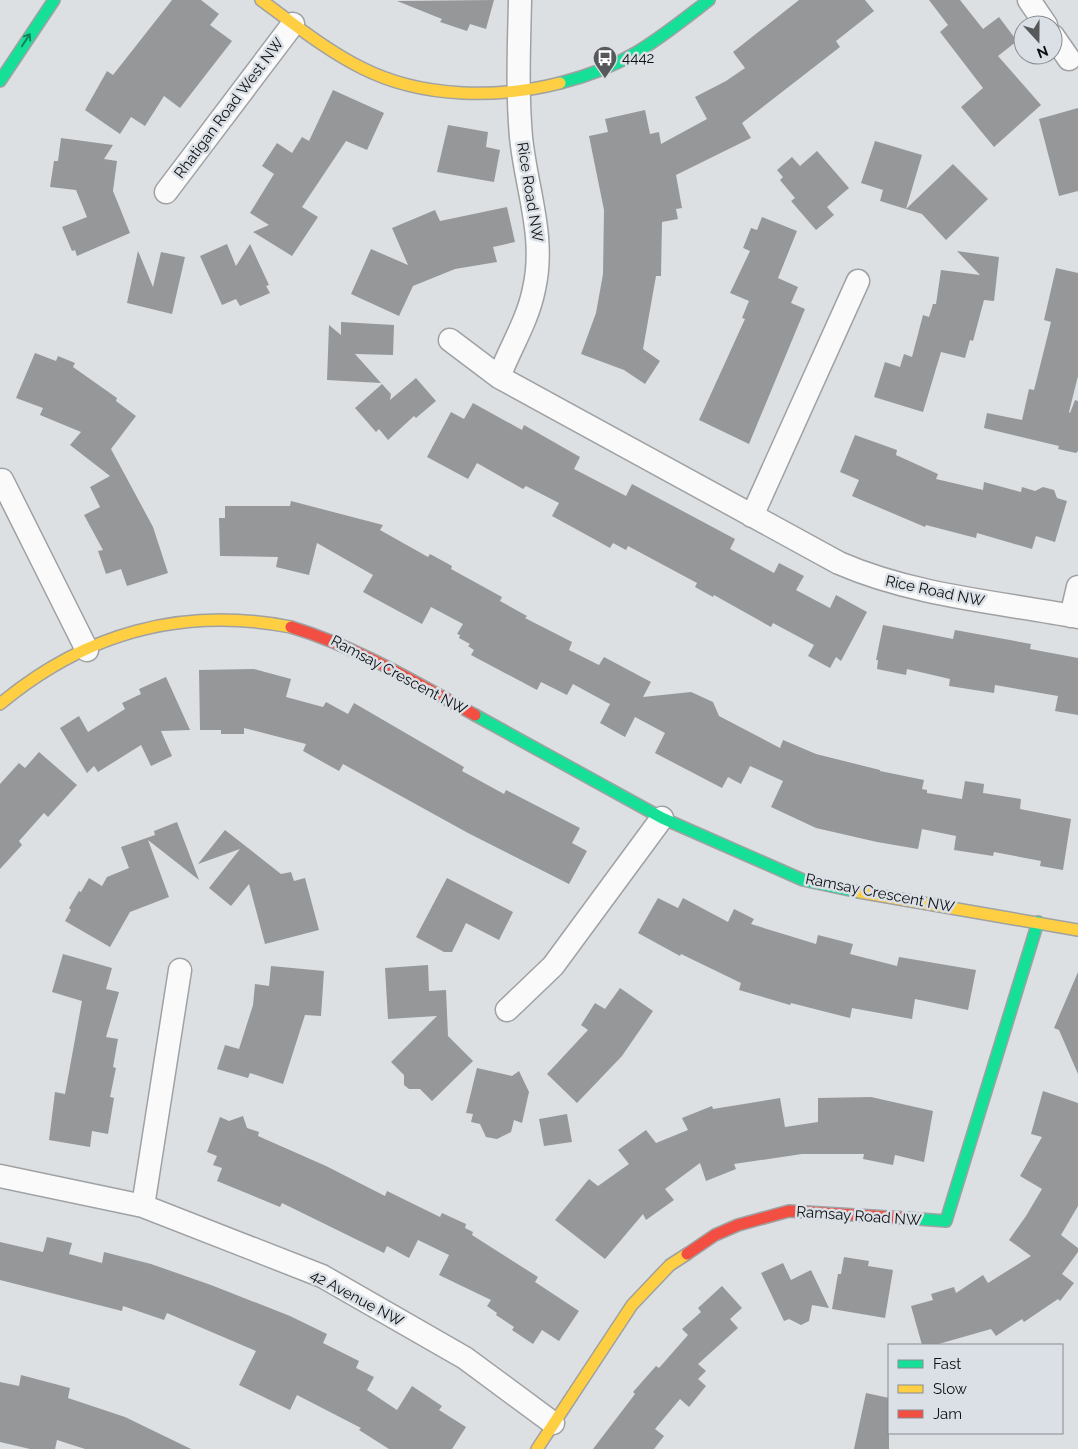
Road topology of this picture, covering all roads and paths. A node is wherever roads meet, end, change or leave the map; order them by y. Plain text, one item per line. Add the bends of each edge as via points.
1 (54, 0) edge
2 (261, 0) edge
3 (520, 0) edge
4 (709, 0) edge
5 (1029, 0) edge
6 (1039, 15) edge
7 (293, 24) junction
8 (1063, 51) edge
9 (1068, 59) dead end
10 (0, 81) edge
11 (517, 90) junction
12 (166, 192) dead end
13 (858, 281) dead end
14 (450, 340) dead end
15 (499, 377) junction
16 (2, 480) dead end
17 (752, 516) junction
18 (1078, 588) edge
19 (1075, 616) edge
20 (87, 650) junction
21 (0, 704) edge
22 (662, 818) junction
23 (1038, 922) junction
24 (1078, 930) edge
25 (180, 970) dead end
26 (508, 1010) dead end
27 (0, 1176) edge
28 (143, 1206) junction
29 (553, 1423) junction
30 (537, 1449) edge

10 -> 1 street
2 - 7 street, Rhatigan Road West NW
3 - 11 street, Rice Road NW
4 - 11 street, Rhatigan Road West NW via 643,51 613,66 549,86
5 - 6 street
7 - 11 street, Rhatigan Road West NW via 370,72 416,88 477,92
7 - 12 street, Rhatigan Road West NW
8 - 9 street
11 - 15 street, Rice Road NW via 538,252 535,288
13 - 17 street
14 - 15 street, Rice Road NW
15 - 17 street, Rice Road NW
16 - 20 street
17 - 19 street, Rice Road NW via 839,563 889,583
18 - 19 street, Rice Road NW
20 - 21 street, Ramsay Crescent NW via 38,676
20 - 22 street, Ramsay Crescent NW via 141,629 198,618 255,619 310,631 361,653
22 - 23 street, Ramsay Crescent NW via 804,880
22 - 26 street via 553,966
23 - 24 street, Ramsay Crescent NW
23 - 29 street, Ramsay Road NW via 946,1222 789,1211 715,1235 670,1265 650,1284 632,1305
25 - 28 street
27 - 28 street, 42 Avenue NW
28 - 29 street, 42 Avenue NW via 322,1276 465,1358
29 - 30 street, Ramsay Road NW

